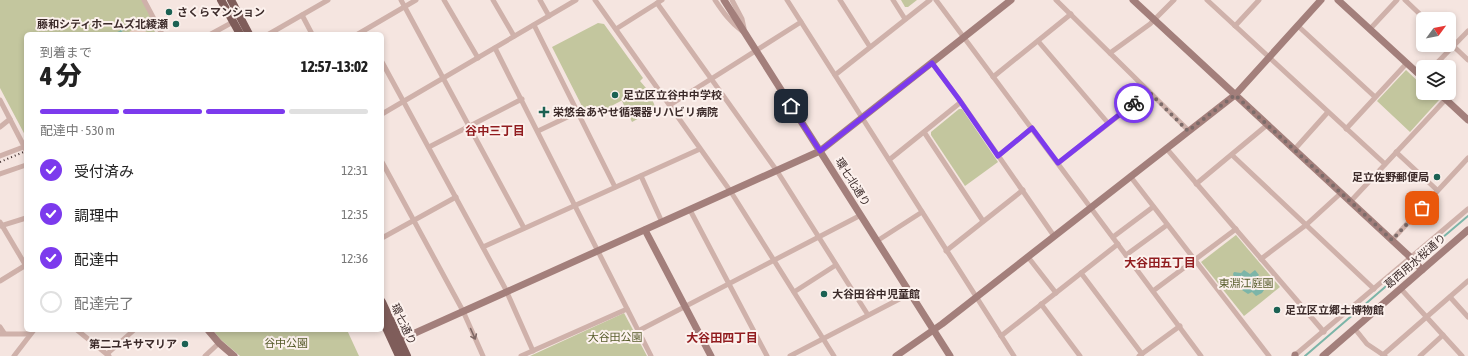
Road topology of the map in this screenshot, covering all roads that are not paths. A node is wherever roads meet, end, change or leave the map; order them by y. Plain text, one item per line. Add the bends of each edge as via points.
1 (144, 0) edge
2 (221, 0) edge
3 (231, 0) edge
4 (328, 0) edge
5 (401, 0) edge
6 (416, 0) edge
7 (444, 0) edge
8 (494, 0) edge
9 (540, 0) edge
10 (576, 0) edge
11 (595, 0) edge
12 (715, 0) edge
13 (724, 0) edge
14 (732, 0) edge
15 (787, 0) edge
16 (840, 0) edge
17 (893, 0) edge
18 (930, 0) edge
19 (936, 0) edge
20 (1011, 0) edge
21 (1056, 0) edge
22 (1133, 0) edge
23 (1174, 0) edge
24 (1207, 0) edge
25 (1259, 0) edge
26 (1321, 0) edge
27 (1338, 0) edge
28 (1397, 0) edge
29 (1405, 0) edge
30 (660, 2) edge
31 (404, 6) junction
32 (1418, 12) edge
33 (1071, 14) junction
34 (302, 15) junction
35 (549, 16) junction
36 (905, 19) junction
37 (1155, 20) junction
38 (233, 22) junction
39 (801, 22) junction
40 (534, 25) junction
41 (1235, 26) junction
42 (1298, 26) junction
43 (1370, 29) junction
44 (616, 30) junction
45 (1468, 31) edge
46 (161, 32) edge
47 (215, 32) edge
48 (239, 32) edge
49 (248, 32) edge
50 (272, 32) edge
51 (311, 32) edge
52 (366, 32) edge
53 (744, 32) junction
54 (514, 36) junction
55 (964, 38) junction
56 (1456, 40) edge
57 (1038, 41) junction
58 (870, 47) junction
59 (495, 48) junction
60 (1456, 49) edge
61 (756, 52) junction
62 (1445, 52) edge
63 (1110, 53) junction
64 (1269, 57) junction
65 (478, 58) junction
66 (1438, 60) edge
67 (1468, 60) edge
68 (932, 63) junction
69 (1407, 63) junction
70 (384, 66) edge
71 (1416, 71) edge
72 (835, 75) junction
73 (993, 77) junction
74 (443, 78) junction
75 (712, 79) junction
76 (1149, 92) junction
77 (1235, 95) junction
78 (1376, 97) junction
79 (0, 100) edge
80 (522, 100) junction
81 (1445, 100) edge
82 (1447, 100) edge
83 (403, 102) junction
84 (961, 102) junction
85 (670, 105) junction
86 (578, 112) junction
87 (1328, 112) junction
88 (384, 113) edge
89 (862, 118) junction
90 (10, 119) junction
91 (1468, 120) edge
92 (1108, 123) junction
93 (469, 126) junction
94 (1267, 126) junction
95 (0, 127) edge
96 (1032, 128) junction
97 (1346, 128) junction
98 (538, 131) junction
99 (1188, 131) junction
100 (924, 132) junction
101 (24, 146) edge
102 (429, 147) junction
103 (24, 148) edge
104 (1166, 148) junction
105 (700, 149) junction
106 (1294, 150) junction
107 (820, 151) junction
108 (1396, 152) junction
109 (1232, 155) junction
110 (0, 156) edge
111 (998, 156) junction
112 (1468, 158) edge
113 (889, 160) junction
114 (1058, 163) junction
115 (1385, 164) junction
116 (24, 166) edge
117 (384, 166) edge
118 (777, 171) junction
119 (0, 174) edge
120 (641, 176) junction
121 (1130, 176) junction
122 (1196, 184) junction
123 (615, 187) junction
124 (1022, 190) junction
125 (1438, 190) junction
126 (731, 192) junction
127 (1341, 193) junction
128 (456, 197) junction
129 (1350, 202) junction
130 (575, 205) junction
131 (1153, 206) junction
132 (1090, 207) junction
133 (1468, 209) edge
134 (690, 210) junction
135 (922, 212) junction
136 (861, 215) junction
137 (24, 219) edge
138 (414, 220) junction
139 (983, 221) junction
140 (662, 222) junction
141 (1, 225) edge
142 (1167, 225) junction
143 (1306, 225) junction
144 (524, 228) junction
145 (1236, 229) junction
146 (645, 230) junction
147 (1468, 230) edge
148 (1054, 236) junction
149 (384, 237) edge
150 (818, 237) junction
151 (1113, 237) junction
152 (877, 240) junction
153 (1392, 240) junction
154 (1118, 244) junction
155 (482, 247) junction
156 (946, 250) junction
157 (598, 251) junction
158 (1126, 255) junction
159 (1028, 257) junction
160 (774, 260) junction
161 (1195, 260) junction
162 (1262, 260) junction
163 (1413, 260) junction
164 (24, 263) edge
165 (836, 265) junction
166 (24, 267) edge
167 (1422, 270) junction
168 (1081, 273) junction
169 (0, 281) edge
170 (1468, 281) edge
171 (729, 283) junction
172 (1374, 289) junction
173 (1401, 289) junction
174 (1153, 291) junction
175 (506, 292) junction
176 (794, 292) junction
177 (911, 293) junction
178 (1056, 293) junction
179 (976, 297) junction
180 (1450, 297) junction
181 (1041, 304) junction
182 (685, 307) junction
183 (384, 308) edge
184 (627, 309) junction
185 (463, 311) junction
186 (868, 316) junction
187 (1426, 317) junction
188 (1468, 317) edge
189 (384, 322) edge
190 (1180, 326) junction
191 (0, 327) edge
192 (1355, 329) junction
193 (934, 330) junction
194 (638, 331) junction
195 (32, 332) edge
196 (79, 332) edge
197 (132, 332) edge
198 (210, 332) edge
199 (1324, 332) junction
200 (2, 333) edge
201 (1443, 335) junction
202 (1001, 336) junction
203 (823, 339) junction
204 (396, 342) junction
205 (219, 344) junction
206 (534, 351) junction
207 (108, 355) edge
208 (1140, 355) edge
209 (1384, 355) edge
210 (14, 356) edge
211 (205, 356) edge
212 (234, 356) edge
213 (399, 356) edge
214 (407, 356) edge
215 (483, 356) edge
216 (521, 356) edge
217 (651, 356) edge
218 (711, 356) edge
219 (767, 356) edge
220 (790, 356) edge
221 (834, 356) edge
222 (896, 356) edge
223 (950, 356) edge
224 (1014, 356) edge
225 (1080, 356) edge
226 (1202, 356) edge
227 (1268, 356) edge
228 (1295, 356) edge
229 (1322, 356) edge
230 (1420, 356) edge
231 (1460, 356) edge

1 - 46 street
2 - 38 main road
3 - 49 main road
4 - 34 street
5 - 31 street
6 - 31 street
7 - 65 street
8 - 54 street
9 - 35 street
10 - 35 street
11 - 44 street
12 - 53 street via 733,24
13 - 53 street, 環七北通り
14 - 53 street via 742,19
15 - 39 street
16 - 58 street
17 - 36 street
18 - 36 street
19 - 55 street
20 - 55 street
21 - 33 street
22 - 37 street
23 - 37 street
24 - 41 street
25 - 41 street
26 - 42 street
27 - 43 street
28 - 43 street
29 - 32 street
30 - 44 street
30 - 75 street
31 - 52 street
31 - 74 street
33 - 57 street
33 - 63 street
34 - 50 street
34 - 51 street
35 - 40 street
36 - 58 street
37 - 63 street
37 - 77 street
38 - 47 street
38 - 48 main road
39 - 61 street
39 - 72 street
40 - 54 street
40 - 86 street
41 - 64 street
42 - 64 street
42 - 78 street
43 - 69 street
44 - 85 street
45 - 56 street
53 - 61 street, 環七北通り
54 - 59 street
55 - 68 street
55 - 73 street
57 - 73 street
57 - 92 street
58 - 72 street
59 - 65 street
59 - 80 street
60 - 67 street
61 - 75 street
61 - 107 street, 環七北通り
62 - 66 street
63 - 76 street
64 - 77 street
64 - 87 street
65 - 74 street
68 - 84 street
68 - 89 street
69 - 71 street
69 - 78 street
70 - 83 street
72 - 89 street
73 - 96 street
74 - 83 street
74 - 93 street
75 - 85 street
75 - 118 street
76 - 92 street
76 - 99 street
77 - 94 street
77 - 99 street
78 - 97 street
79 - 90 street
80 - 93 street
80 - 98 street
81 - 108 street
82 - 91 street
83 - 88 street
83 - 102 street
84 - 100 street
84 - 111 street
85 - 105 street
86 - 98 street
86 - 123 street
87 - 97 street
87 - 106 street
89 - 107 street
89 - 113 street
90 - 95 street
90 - 101 street
92 - 114 street
93 - 102 street
93 - 144 street
94 - 106 street
94 - 109 street
96 - 111 street
96 - 114 street
97 - 115 street
98 - 130 street
99 - 104 street
100 - 113 street
100 - 139 street
102 - 128 street
103 - 110 street
104 - 121 street
104 - 122 street
105 - 120 street
105 - 126 street
106 - 127 street
107 - 118 street
107 - 136 street, 環七北通り
108 - 115 street
108 - 125 street
109 - 122 street
109 - 143 street
111 - 124 street
112 - 125 street
113 - 135 street
114 - 132 street
115 - 129 street
116 - 119 street
117 - 138 street
118 - 126 street
118 - 150 street
120 - 123 street
120 - 140 street
121 - 131 street
121 - 132 street
122 - 145 street
123 - 130 street
124 - 139 street
124 - 148 street
125 - 153 street
126 - 134 street
126 - 160 street
127 - 129 street
127 - 143 street
128 - 138 street
128 - 155 street
129 - 153 street
130 - 144 street
130 - 157 street
131 - 142 street
131 - 151 street
132 - 148 street
132 - 151 street
133 - 163 street
134 - 140 street
134 - 171 street
135 - 152 street
135 - 156 street
136 - 150 street
136 - 152 street, 環七北通り
137 - 141 street
138 - 149 street
138 - 185 street
139 - 156 street
140 - 146 street
141 - 164 street
142 - 158 street
142 - 161 street
143 - 162 street
143 - 172 street
144 - 155 street
145 - 161 street
145 - 162 street
146 - 157 street
146 - 182 street
147 - 167 street, 葛西用水桜通り
148 - 159 street
150 - 160 street
150 - 165 street
151 - 154 street
152 - 177 street, 環七北通り
153 - 163 street
154 - 158 street
154 - 168 street
155 - 175 street
156 - 179 street
157 - 175 street
157 - 184 street
158 - 174 street
159 - 178 street
159 - 179 street
160 - 171 street
160 - 176 street
161 - 174 street
161 - 227 street
162 - 199 street
163 - 167 street
163 - 172 street
165 - 176 street
165 - 186 street
166 - 169 street
167 - 173 street, 葛西用水桜通り
168 - 178 street
168 - 208 street
170 - 180 street
171 - 182 street
171 - 219 street
172 - 199 street
173 - 187 street
173 - 192 street, 葛西用水桜通り
174 - 190 street
175 - 185 street
175 - 206 street
176 - 203 street
177 - 186 street
177 - 193 street, 環七北通り
178 - 181 street
179 - 193 street
179 - 202 street
180 - 187 street
180 - 188 street
181 - 202 street
181 - 225 street
182 - 194 street
182 - 218 street
183 - 204 main road, 環七通り
184 - 194 street
184 - 206 street
185 - 204 street
185 -> 215 street
186 - 203 street
187 - 201 street
187 - 209 street
189 - 204 main road, 環七通り
190 - 208 street
190 - 226 street
191 - 200 street
192 - 209 street via 1367,344
192 - 229 street, 葛西用水桜通り
193 - 222 street
193 - 223 street, 環七北通り
194 - 217 street
195 - 200 street
195 - 210 street
196 - 207 street
197 - 207 street
198 - 205 street
199 - 228 street
201 - 230 street
201 - 231 street
202 - 224 street
203 - 220 street
203 - 221 street
204 - 213 main road, 環七通り
204 - 214 main road, 環七通り
205 - 211 street
205 - 212 street
206 - 216 street

